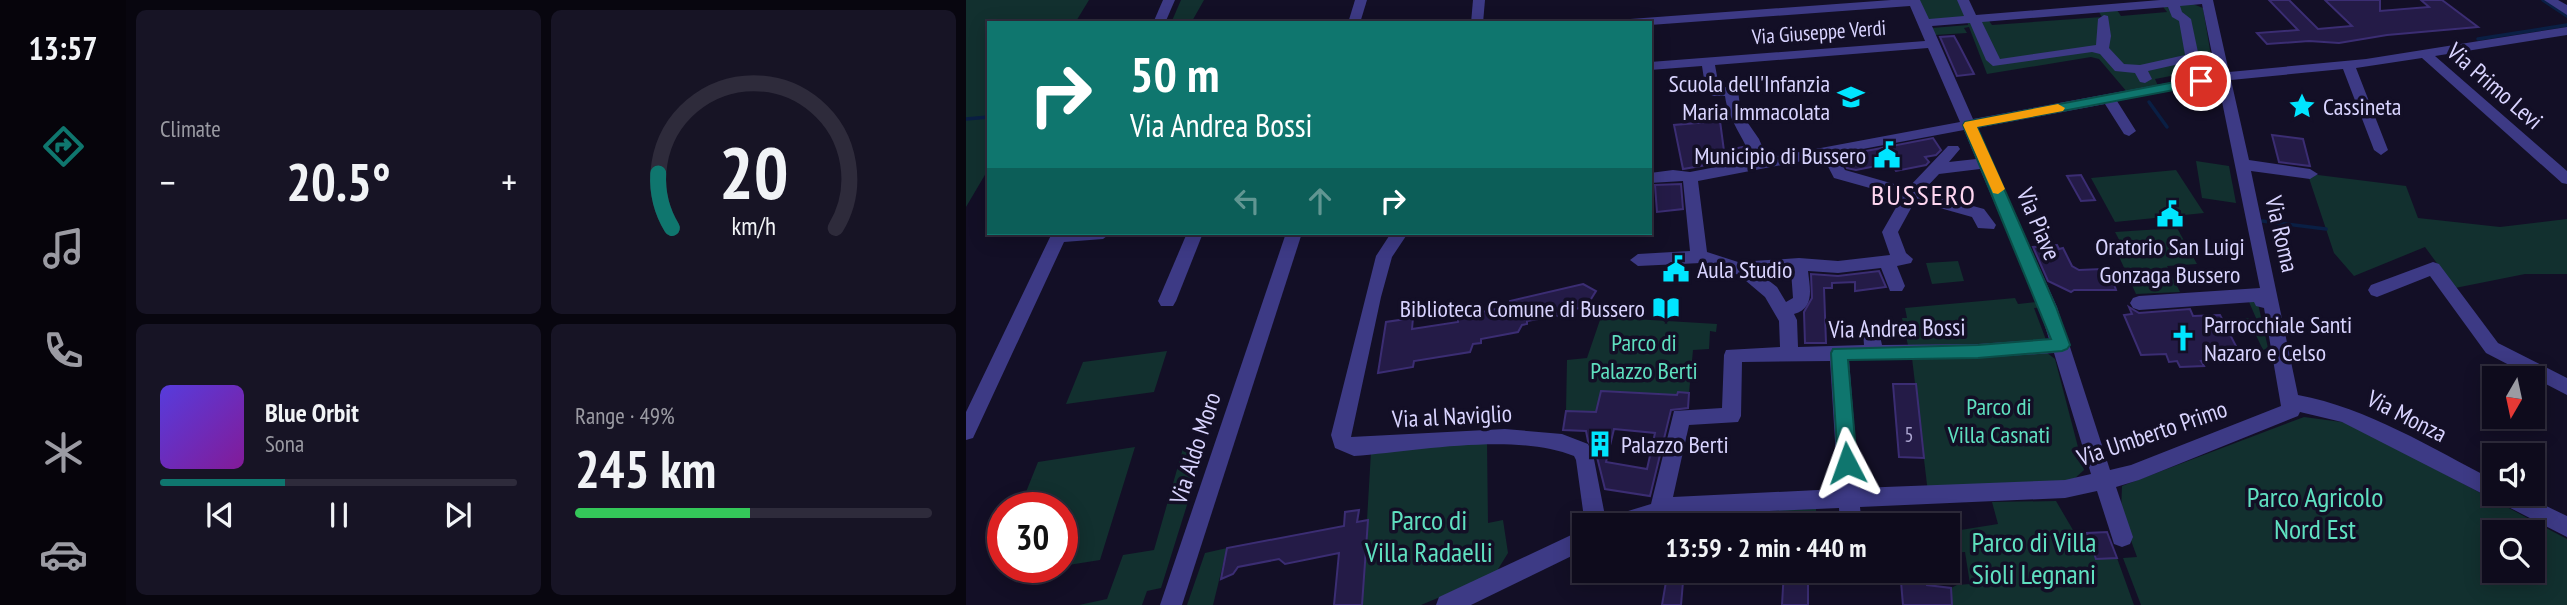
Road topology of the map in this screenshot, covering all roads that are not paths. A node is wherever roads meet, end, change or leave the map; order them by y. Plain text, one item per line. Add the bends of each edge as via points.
1 (1170, 0) edge
2 (1361, 0) edge
3 (1479, 0) edge
4 (1963, 0) edge
5 (2207, 0) edge
6 (2550, 0) edge
7 (1914, 1) edge
8 (2174, 8) junction
9 (2567, 11) edge
10 (2108, 15) junction
11 (1160, 21) edge
12 (1355, 21) edge
13 (1477, 21) edge
14 (1652, 21) edge
15 (1975, 22) junction
16 (1924, 23) junction
17 (2567, 31) edge
18 (1933, 44) junction
19 (2102, 50) junction
20 (2425, 54) junction
21 (1708, 61) junction
22 (2348, 65) junction
23 (1652, 66) edge
24 (2124, 69) junction
25 (2140, 69) junction
26 (2224, 77) junction
27 (2150, 90) junction
28 (2129, 94) junction
29 (2108, 98) junction
30 (1969, 125) junction
31 (2129, 131) dead end
32 (1953, 149) dead end
33 (2381, 150) dead end
34 (1827, 151) junction
35 (1761, 163) junction
36 (1986, 163) junction
37 (2241, 164) junction
38 (1935, 169) junction
39 (2311, 174) dead end
40 (1652, 177) edge
41 (1690, 177) junction
42 (2567, 179) edge
43 (1911, 194) junction
44 (1988, 225) dead end
45 (1059, 235) edge
46 (1194, 235) edge
47 (1293, 235) edge
48 (1399, 235) edge
49 (1701, 257) junction
50 (1638, 260) dead end
51 (1898, 260) junction
52 (1799, 264) junction
53 (1745, 271) junction
54 (1896, 286) dead end
55 (2377, 290) dead end
56 (1167, 301) dead end
57 (2272, 302) junction
58 (2139, 303) dead end
59 (1783, 310) junction
60 (1872, 332) dead end
61 (2062, 345) junction
62 (1839, 353) junction
63 (1874, 353) junction
64 (1789, 354) junction
65 (2567, 387) edge
66 (2292, 402) junction
67 (966, 432) edge
68 (2104, 482) junction
69 (2482, 484) edge
70 (1850, 500) junction
71 (2525, 506) edge
72 (1660, 510) junction
73 (1594, 513) edge
74 (1651, 513) edge
75 (1851, 513) edge
76 (2567, 527) edge
77 (2122, 537) dead end
78 (1572, 545) edge
79 (1171, 605) edge
80 (1447, 605) edge

1 - 11 street
2 - 12 street
3 - 13 street
4 - 15 street
5 - 8 street
5 - 26 street, Via Roma
6 - 9 street
7 - 14 street
7 - 16 street, Via Piave
8 - 10 street
8 - 25 street via 2185,19 2192,57
10 - 15 street
10 - 19 street
15 - 16 street
15 - 19 street via 1993,60 2000,63
16 - 18 street, Via Piave
17 - 20 street
18 - 21 street, Via Giuseppe Verdi
18 - 30 street, Via Piave
19 - 24 street
20 - 22 street
20 - 42 street, Via Primo Levi
21 - 23 street, Via Giuseppe Verdi
21 - 35 street via 1713,92 1731,91 1734,113
22 - 26 street
22 - 33 street
24 - 25 street
24 - 28 street via 2122,85
25 - 27 street
26 - 27 street
26 - 37 street, Via Roma
27 - 28 street
28 - 29 street
29 - 30 street
29 - 31 street
30 - 34 street
30 - 36 street, Via Piave
32 - 38 street
34 - 35 street
34 - 43 street via 1839,174
35 - 41 street
36 - 38 street
36 - 61 street, Via Piave
37 - 39 street
37 - 57 street, Via Roma
38 - 43 street
40 - 41 street
41 - 49 street
43 - 44 street via 1978,213
43 - 51 street via 1890,233
45 - 67 street
46 - 56 street
47 - 79 street, Via Aldo Moro
48 - 73 street, Via al Naviglio via 1384,256 1342,442 1349,446 1545,438 1583,453
49 - 50 street
49 - 53 street
51 - 52 street via 1838,267
51 - 54 street
52 - 53 street
52 - 59 street via 1802,299 1796,307
53 - 59 street via 1767,287
55 - 65 street via 2433,268 2491,348
57 - 58 street via 2263,301 2261,295
57 - 66 street, Via Roma
59 - 64 street via 1788,320
60 - 63 street
61 - 63 street, Via Andrea Bossi
61 - 68 street, Via Piave
62 - 63 street, Via Andrea Bossi
62 - 64 street, Via Andrea Bossi
62 - 70 street
64 - 72 street, Via Andrea Bossi via 1733,355 1731,416 1681,417
66 - 68 street, Via Umberto Primo via 2289,412
66 - 69 street, Via Monza via 2349,416
68 - 70 street, Via Umberto Primo via 2065,489
68 - 77 street, Via Piave
70 - 72 street, Via Umberto Primo via 1680,505
70 - 75 street
71 - 76 street
72 - 74 street, Via Umberto Primo
78 - 80 street

